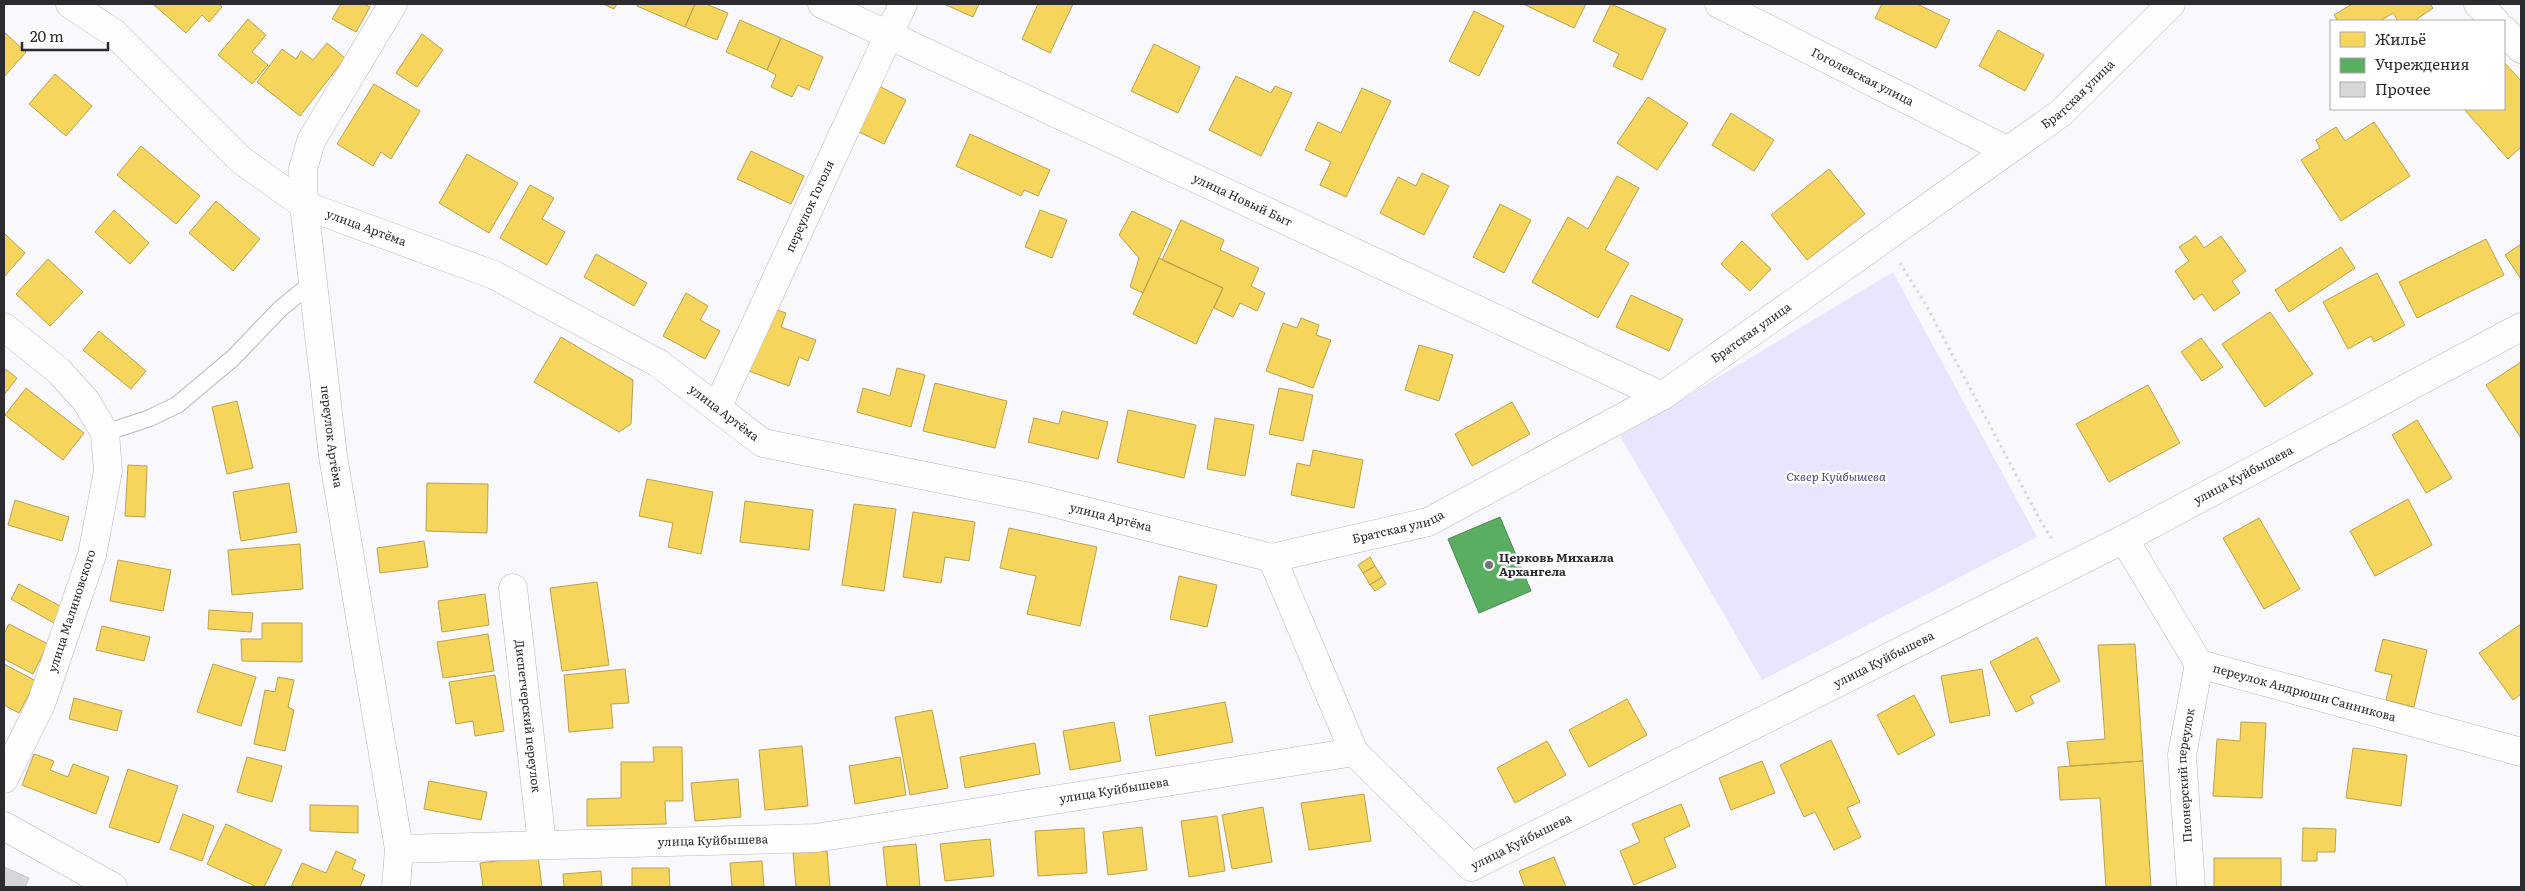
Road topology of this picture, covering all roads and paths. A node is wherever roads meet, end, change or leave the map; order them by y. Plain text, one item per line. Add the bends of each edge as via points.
1 (70, 4) edge
2 (393, 4) edge
3 (822, 4) edge
4 (903, 4) edge
5 (1719, 4) edge
6 (2171, 4) edge
7 (2478, 4) edge
8 (2494, 20) edge
9 (2505, 31) edge
10 (888, 35) junction
11 (2521, 49) edge
12 (2006, 150) junction
13 (304, 205) junction
14 (1880, 240) junction
15 (313, 282) junction
16 (4, 327) edge
17 (2521, 327) edge
18 (1662, 396) junction
19 (717, 408) junction
20 (104, 433) junction
21 (2124, 539) junction
22 (1272, 558) junction
23 (2075, 564) junction
24 (513, 588) dead end
25 (2199, 664) junction
26 (1354, 752) junction
27 (2521, 752) edge
28 (4, 779) edge
29 (4, 826) edge
30 (542, 844) junction
31 (399, 850) junction
32 (1472, 877) edge
33 (113, 887) edge
34 (396, 887) edge
35 (2192, 887) edge

1 - 13 street, улица Артёма via 114,32 241,160
2 - 13 street, переулок Артёма via 312,141 303,168
3 - 10 street, улица Новый Быт
4 - 10 street, переулок Гоголя
5 - 12 street, Гоголевская улица
6 - 12 street, Братская улица via 2060,113
7 - 8 street
9 - 11 street
10 - 18 street, улица Новый Быт
10 - 19 street, переулок Гоголя
12 - 14 street, Братская улица
13 - 15 street, переулок Артёма
13 - 19 street, улица Артёма via 494,275 658,363
14 - 18 street, Братская улица
14 - 23 path via 1904,268 1926,305 2040,520 2054,542
15 - 20 lane via 177,405
15 - 31 street, переулок Артёма via 333,456
16 - 20 street, улица Малиновского via 59,371 86,401
17 - 21 street, улица Куйбышева
18 - 22 street, Братская улица via 1428,522
19 - 22 street, улица Артёма via 763,443 1034,498
20 - 28 street, улица Малиновского via 108,472 92,555 41,704
21 - 23 street, улица Куйбышева
21 - 25 street, переулок Андрюши Санникова
22 - 26 street
23 - 32 street, улица Куйбышева
24 - 30 street, Диспетчерский переулок
25 - 27 street, переулок Андрюши Санникова
25 - 35 street, Пионерский переулок via 2182,755
26 - 30 street, улица Куйбышева via 816,838
26 - 32 street, улица Куйбышева
29 - 33 street
30 - 31 street, улица Куйбышева
31 - 34 street, переулок Артёма

